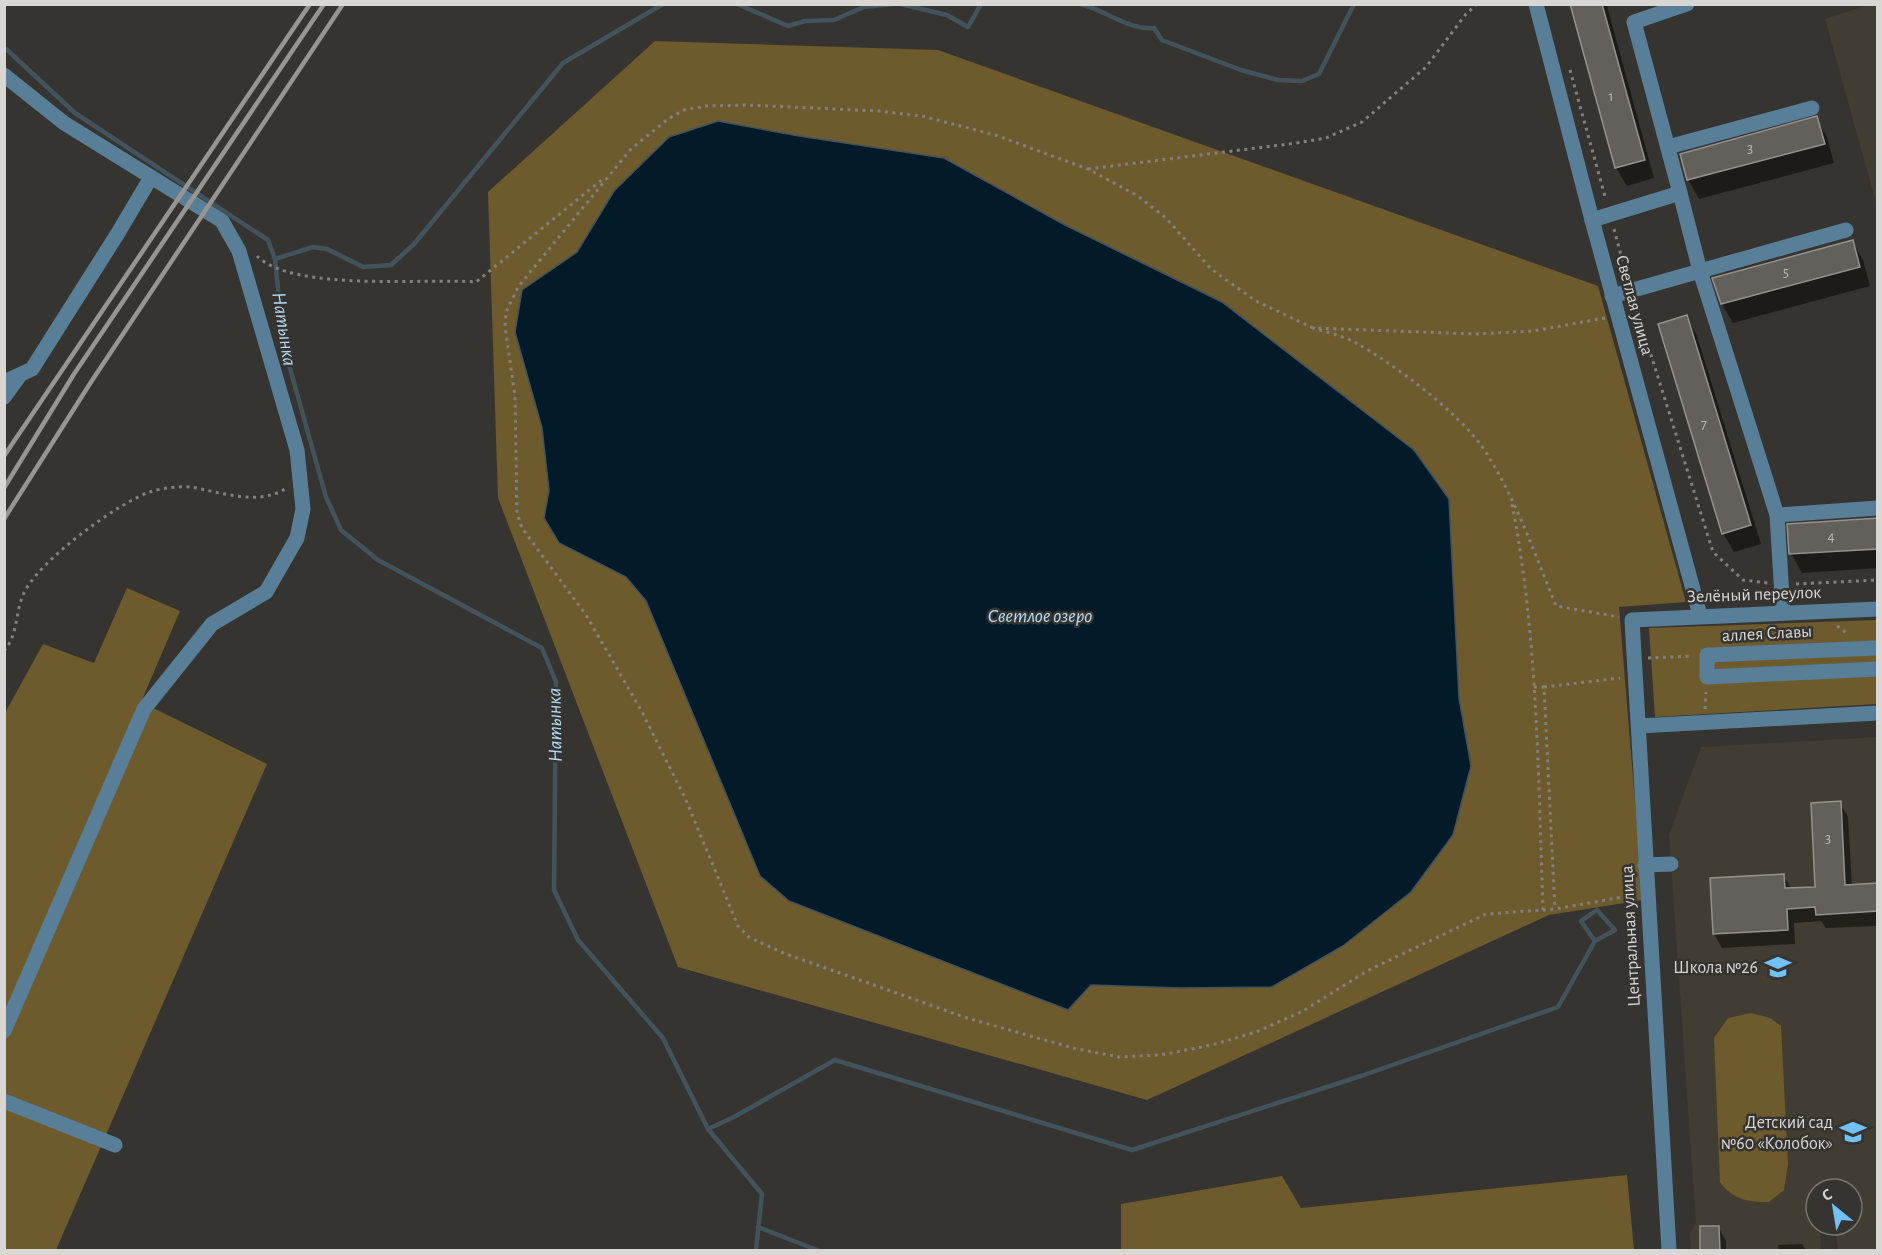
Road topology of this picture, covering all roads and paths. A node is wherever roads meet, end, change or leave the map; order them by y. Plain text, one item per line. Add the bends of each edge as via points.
1 (1477, 4) edge
2 (1536, 4) edge
3 (1687, 4) edge
4 (1568, 60) dead end
5 (4, 75) edge
6 (1812, 108) dead end
7 (1668, 147) junction
8 (1088, 169) junction
9 (610, 173) junction
10 (150, 179) junction
11 (1680, 193) junction
12 (1610, 215) junction
13 (1592, 220) junction
14 (1846, 230) dead end
15 (272, 267) dead end
16 (1700, 271) junction
17 (1631, 289) junction
18 (1612, 296) junction
19 (1618, 316) junction
20 (1313, 328) junction
21 (20, 375) junction
22 (4, 382) edge
23 (4, 397) edge
24 (299, 471) junction
25 (1511, 496) junction
26 (1878, 508) edge
27 (1777, 515) junction
28 (1878, 580) edge
29 (1782, 584) junction
30 (1878, 609) edge
31 (1783, 613) junction
32 (1700, 615) junction
33 (1632, 620) junction
34 (1878, 648) edge
35 (4, 651) edge
36 (1707, 656) junction
37 (1634, 658) junction
38 (1878, 669) edge
39 (1636, 677) junction
40 (1707, 677) junction
41 (1534, 687) junction
42 (1544, 687) junction
43 (1878, 713) edge
44 (1704, 723) junction
45 (1639, 726) junction
46 (1671, 864) dead end
47 (1645, 865) junction
48 (1647, 893) junction
49 (1555, 909) junction
50 (1543, 910) junction
51 (4, 1031) edge
52 (4, 1101) edge
53 (115, 1145) dead end
54 (1669, 1251) edge

1 - 8 path via 1412,81 1346,131 1297,143
2 - 13 street, Светлая улица
3 - 7 street via 1634,22
4 - 12 path
5 - 10 street via 64,123
6 - 7 street
7 - 11 street
8 - 9 path via 995,135 922,116 747,105 684,110 651,131
8 - 20 path via 1157,210 1211,269 1256,301
9 - 15 path via 476,282 339,281
9 - 50 path via 518,287 506,312 506,343 515,396 517,513 530,542 586,615 641,710 686,800 738,927 750,938 967,1018 1119,1057 1160,1055 1256,1032 1303,1011 1367,971 1486,914
10 - 21 street via 32,369
10 - 24 street via 222,221 240,251 297,450
11 - 12 street
11 - 16 street
12 - 13 street
12 - 17 path
13 - 18 street, Светлая улица
14 - 16 street
16 - 17 street
16 - 27 street
17 - 18 street
17 - 29 path via 1713,552 1743,580
18 - 19 street, Светлая улица
19 - 20 path via 1533,331 1475,334
19 - 32 street, Светлая улица
20 - 25 path via 1355,342 1454,415 1482,447
21 - 22 street
21 - 23 street
24 - 35 path via 292,484 272,495 252,497 187,487 151,491 122,504 74,540 23,594 11,643
24 - 51 street via 303,509 297,538 266,591 212,624 144,709
25 - 33 path via 1556,606
25 - 41 path via 1522,556
26 - 27 street
27 - 29 street
28 - 29 path
29 - 31 street
30 - 31 street, Зелёный переулок
31 - 32 street, Зелёный переулок
32 - 33 street, Зелёный переулок
33 - 37 street, Центральная улица
34 - 36 street, аллея Славы
36 - 37 path
36 - 40 street, аллея Славы
37 - 39 street, Центральная улица
38 - 40 street
39 - 42 path
39 - 45 street, Центральная улица
40 - 44 path
41 - 42 path
41 - 50 path
42 - 49 path
43 - 44 street
44 - 45 street
45 - 47 street, Центральная улица
46 - 47 street
47 - 48 street, Центральная улица
48 - 49 path
48 - 54 street, Центральная улица
49 - 50 path
52 - 53 street

